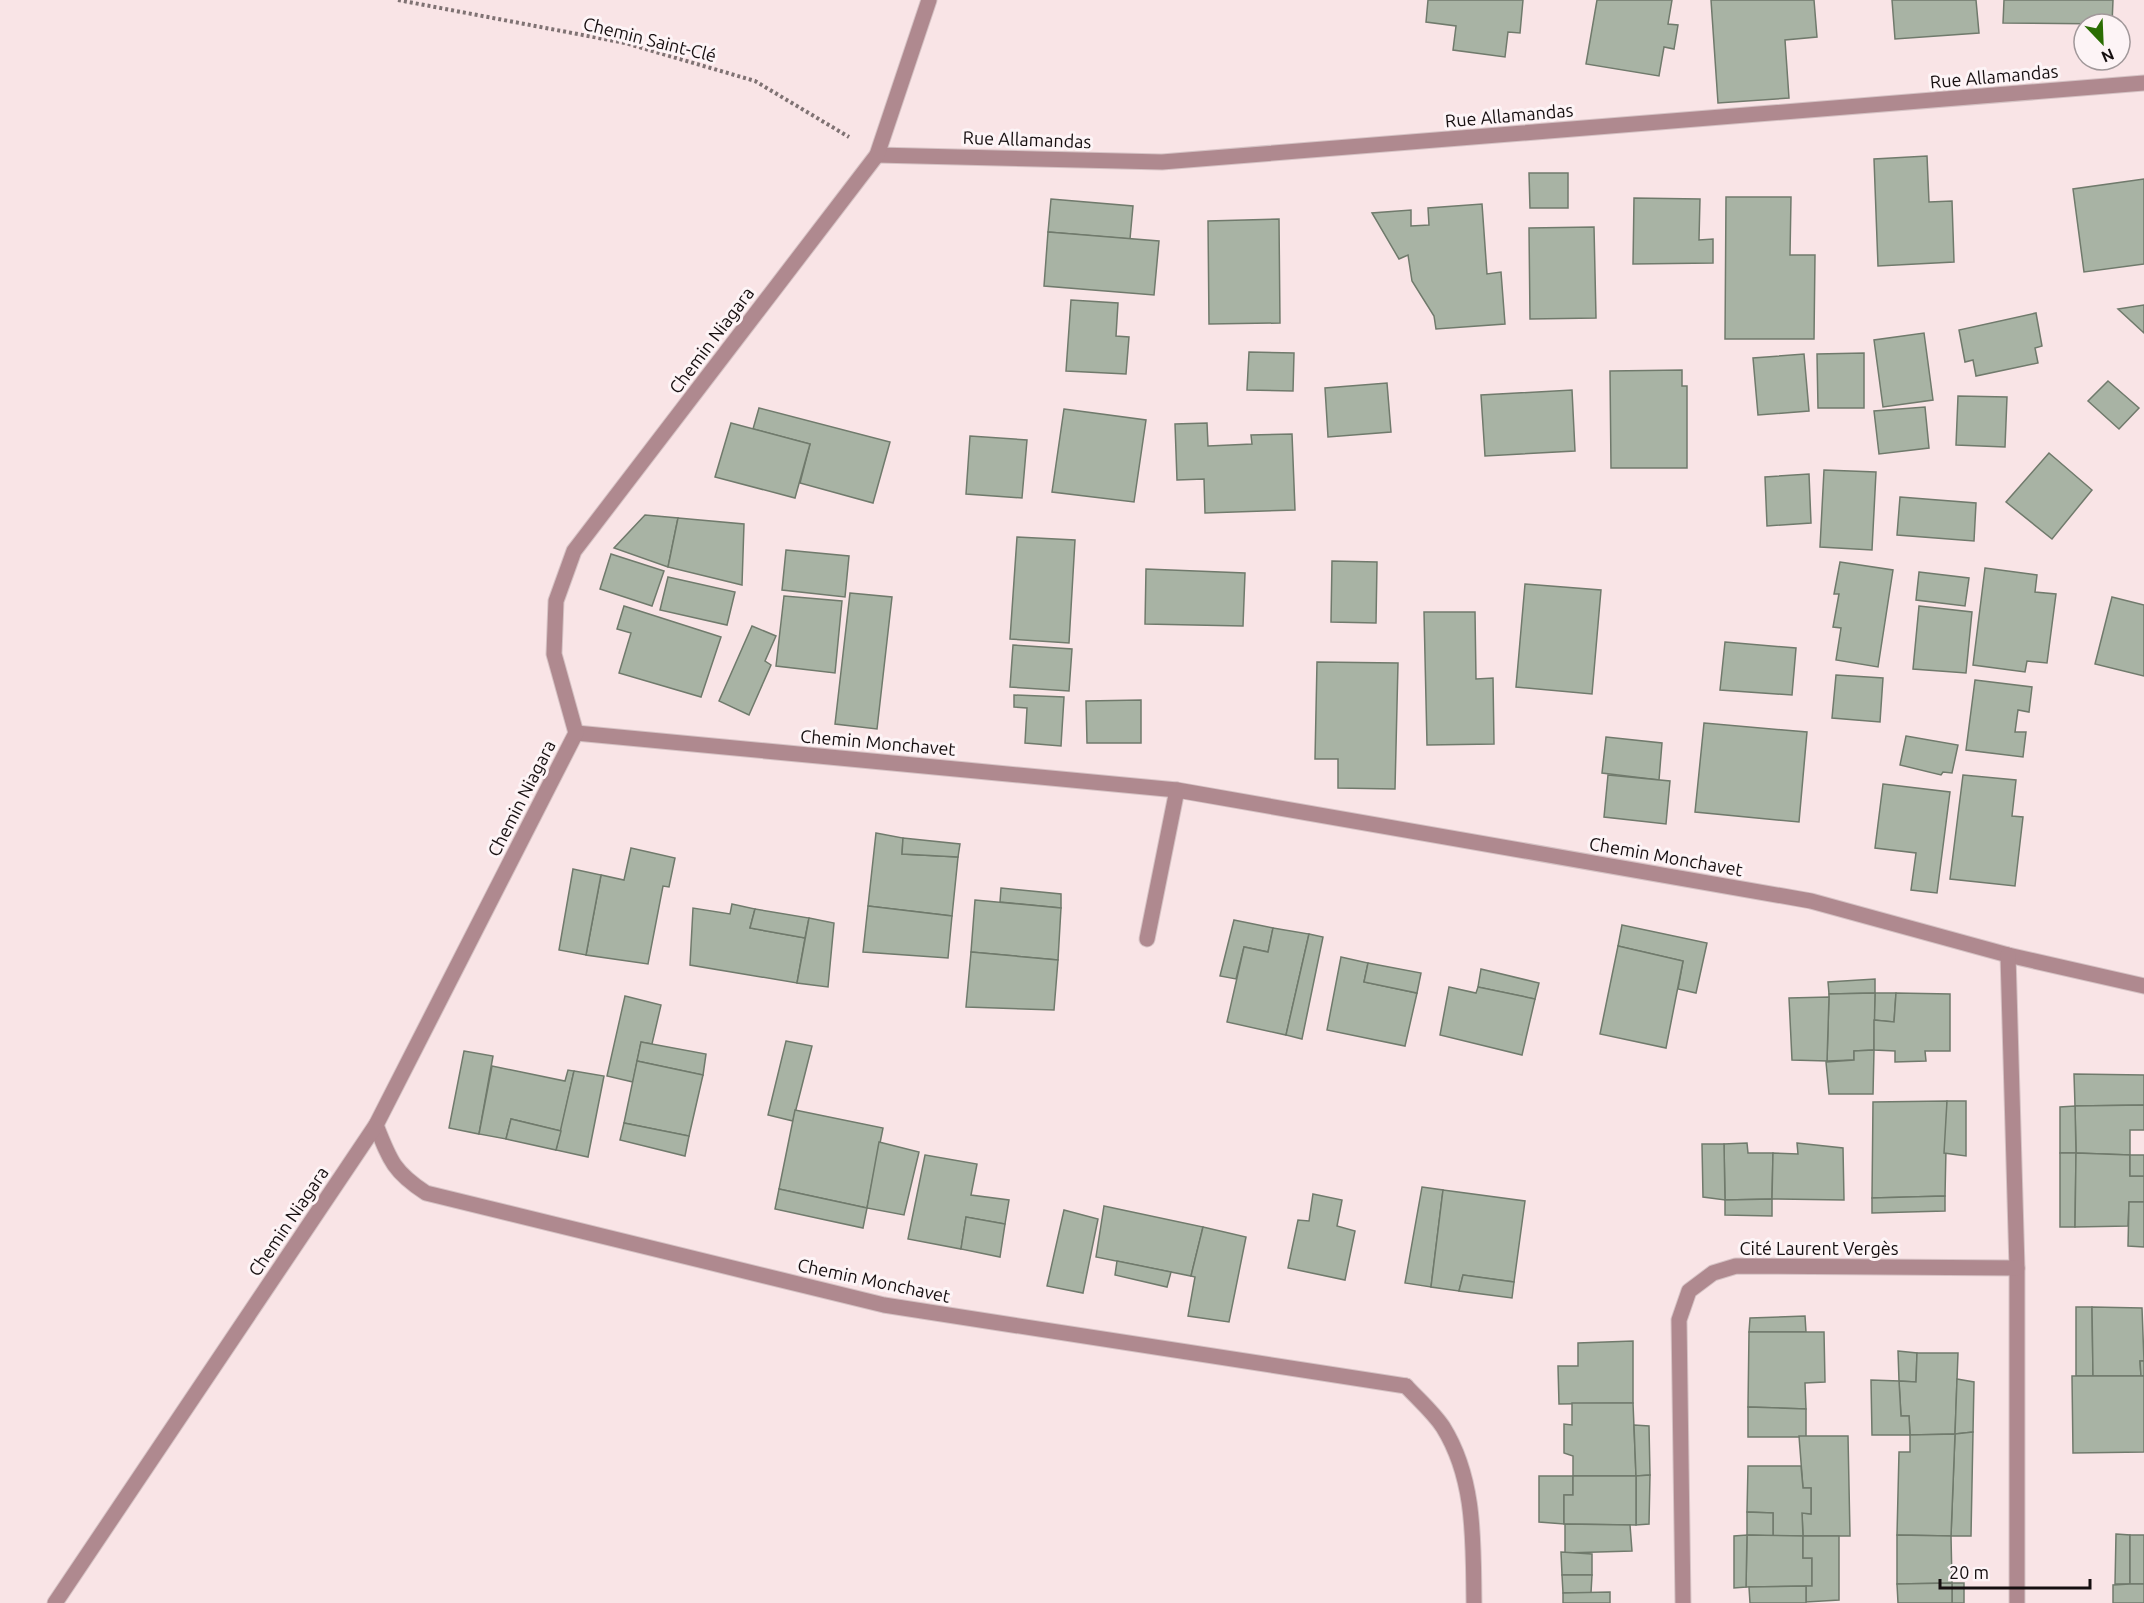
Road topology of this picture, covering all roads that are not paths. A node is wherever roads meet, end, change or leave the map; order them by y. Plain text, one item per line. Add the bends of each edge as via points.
1 (930, 0) edge
2 (2144, 83) edge
3 (877, 154) junction
4 (576, 733) junction
5 (1177, 790) junction
6 (1147, 939) dead end
7 (2008, 954) junction
8 (2144, 986) edge
9 (376, 1125) junction
10 (2017, 1268) junction
11 (55, 1603) edge
12 (1474, 1603) edge
13 (1683, 1603) edge
14 (2017, 1603) edge

1 - 3 street, Chemin Niagara
2 - 3 street, Rue Allamandas via 1162,162
3 - 4 street, Chemin Niagara via 574,551 556,601 554,654
4 - 5 street, Chemin Monchavet
4 - 9 street, Chemin Niagara
5 - 6 street
5 - 7 street, Chemin Monchavet via 1811,901
7 - 8 street, Chemin Monchavet
7 - 10 street
9 - 11 street, Chemin Niagara
9 - 12 street, Chemin Monchavet via 403,1178 426,1193 884,1305 1406,1386 1443,1426 1463,1470 1473,1517
10 - 13 street, Cité Laurent Vergès via 1736,1266 1713,1273 1689,1291 1679,1320
10 - 14 street

